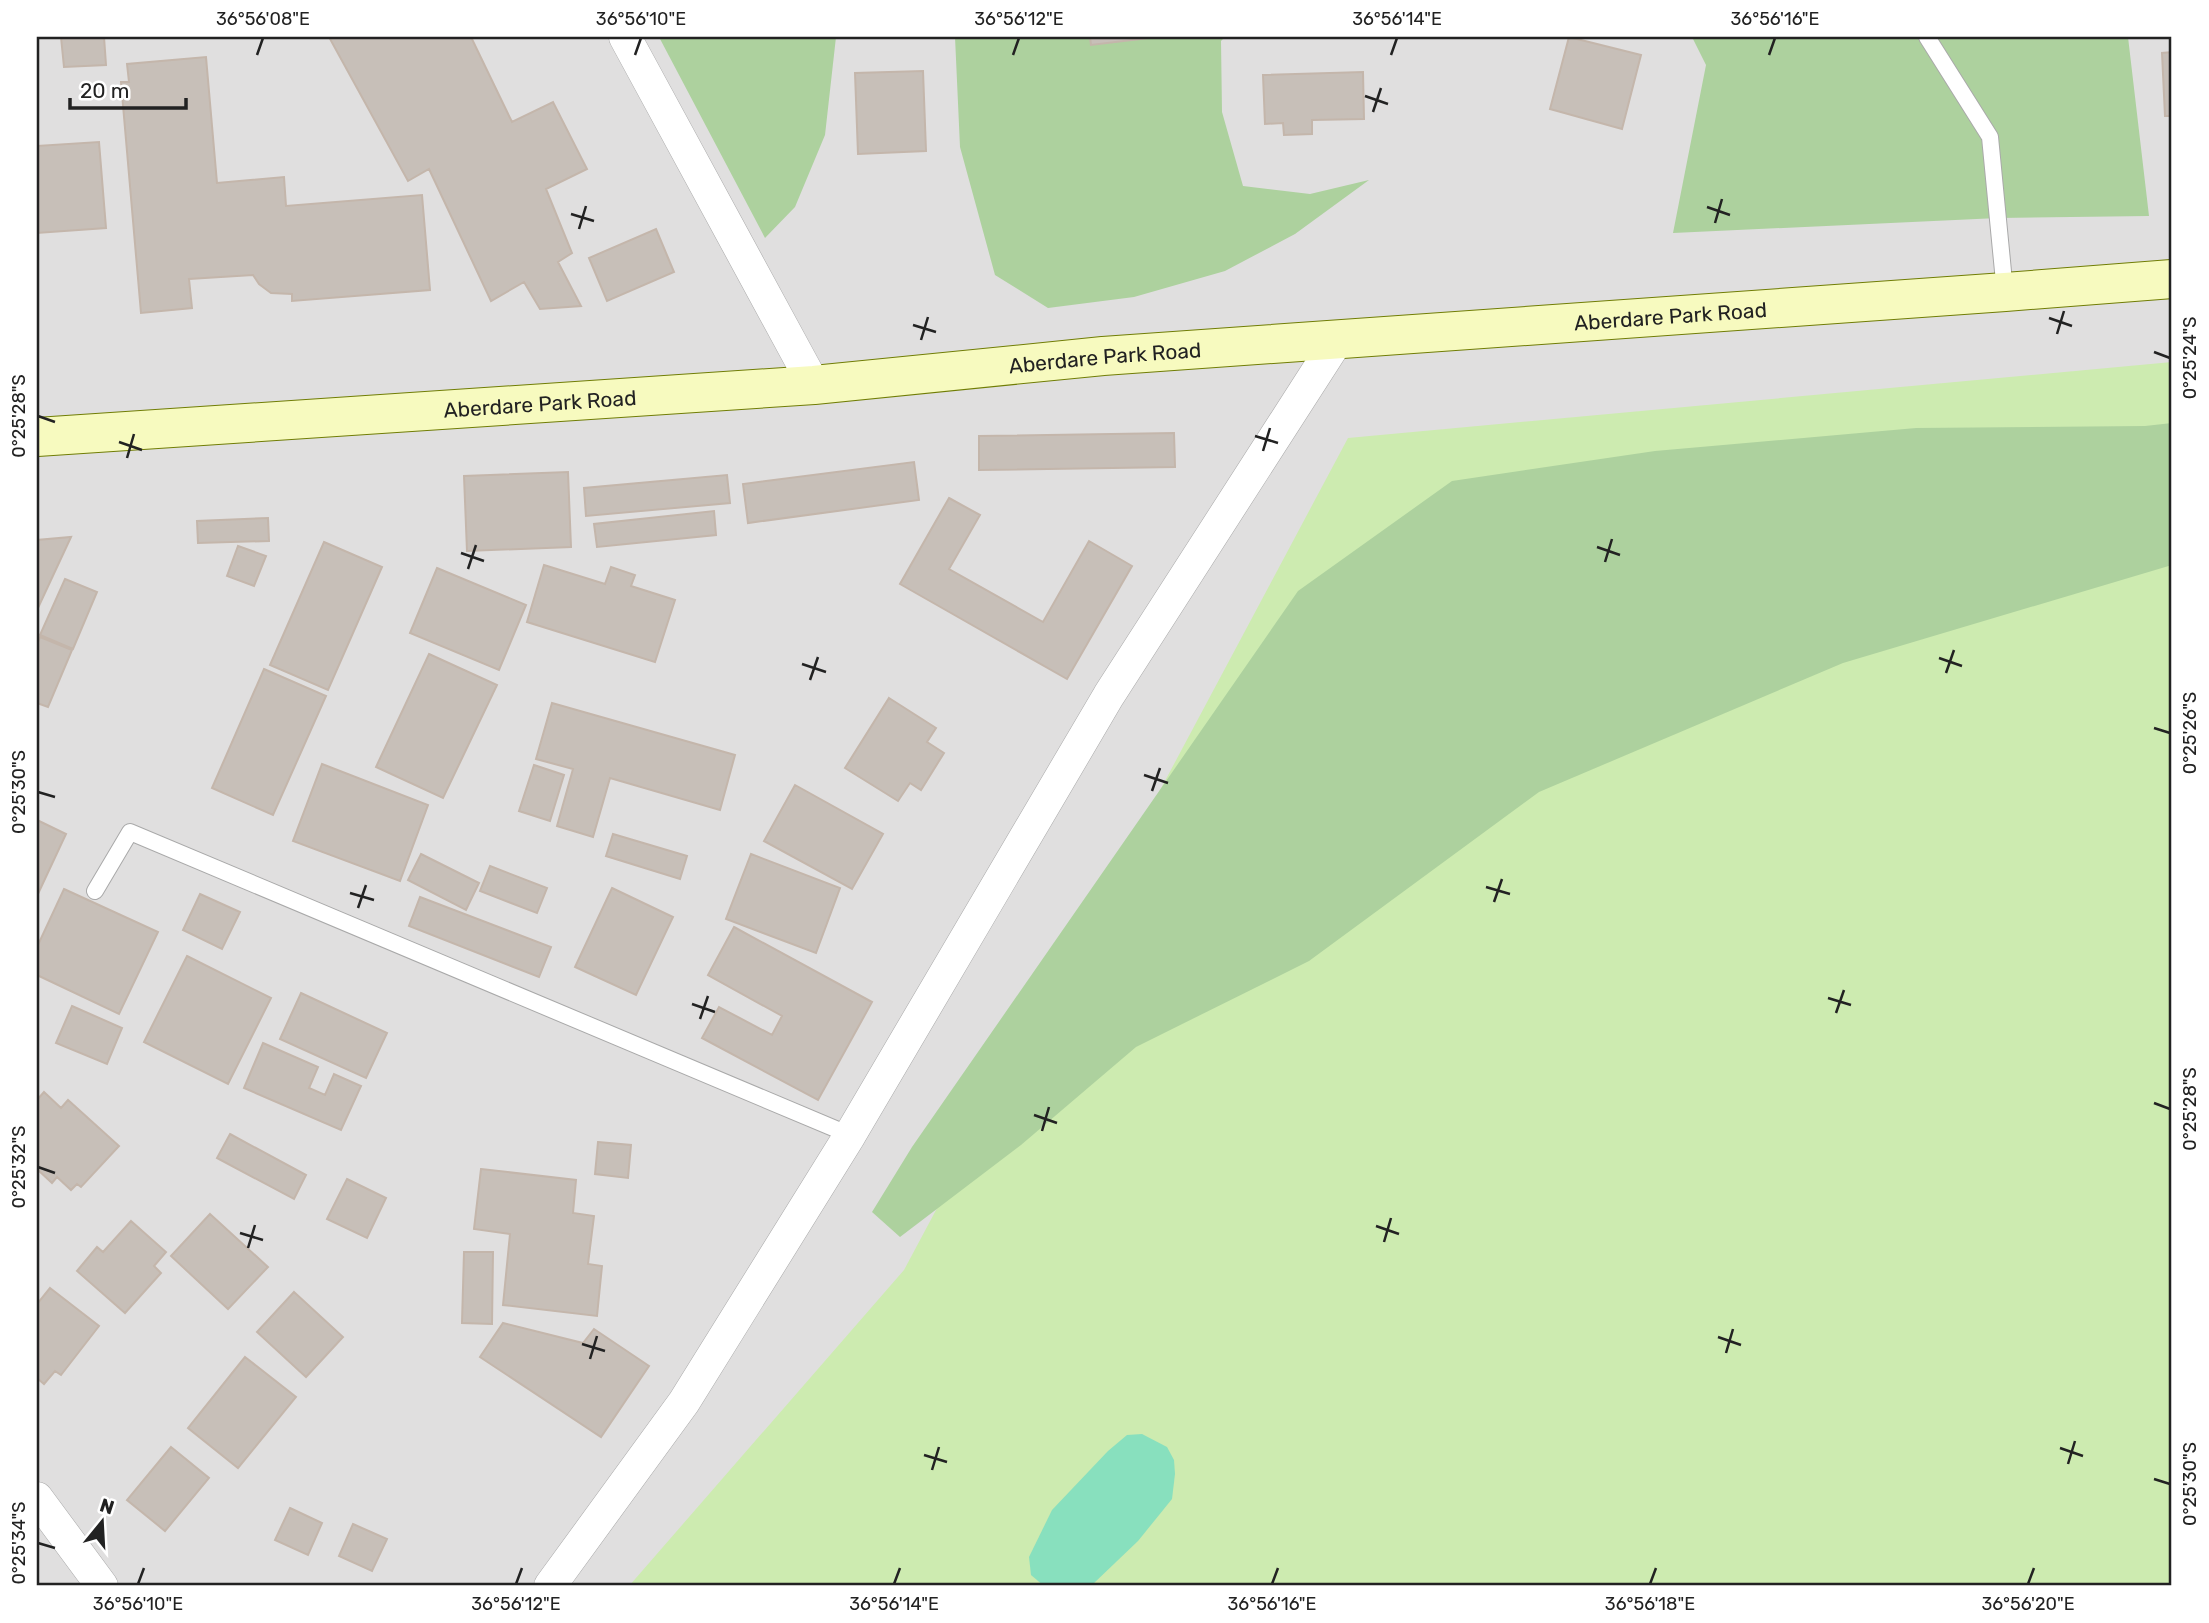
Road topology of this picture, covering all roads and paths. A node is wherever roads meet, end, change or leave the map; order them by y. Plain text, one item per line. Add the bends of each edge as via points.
1 (625, 37) edge
2 (1927, 37) edge
3 (2172, 279) edge
4 (2005, 292) junction
5 (1338, 339) junction
6 (814, 385) junction
7 (37, 437) edge
8 (95, 891) dead end
9 (850, 1135) junction
10 (37, 1498) edge
11 (102, 1586) edge
12 (550, 1586) edge

1 - 6 street
2 - 4 lane via 1990,137
3 - 4 street, Aberdare Park Road
4 - 5 street, Aberdare Park Road
5 - 6 street, Aberdare Park Road via 1103,356
5 - 9 street via 1109,695
6 - 7 street, Aberdare Park Road
8 - 9 lane via 130,832
9 - 12 street via 684,1402
10 - 11 street

